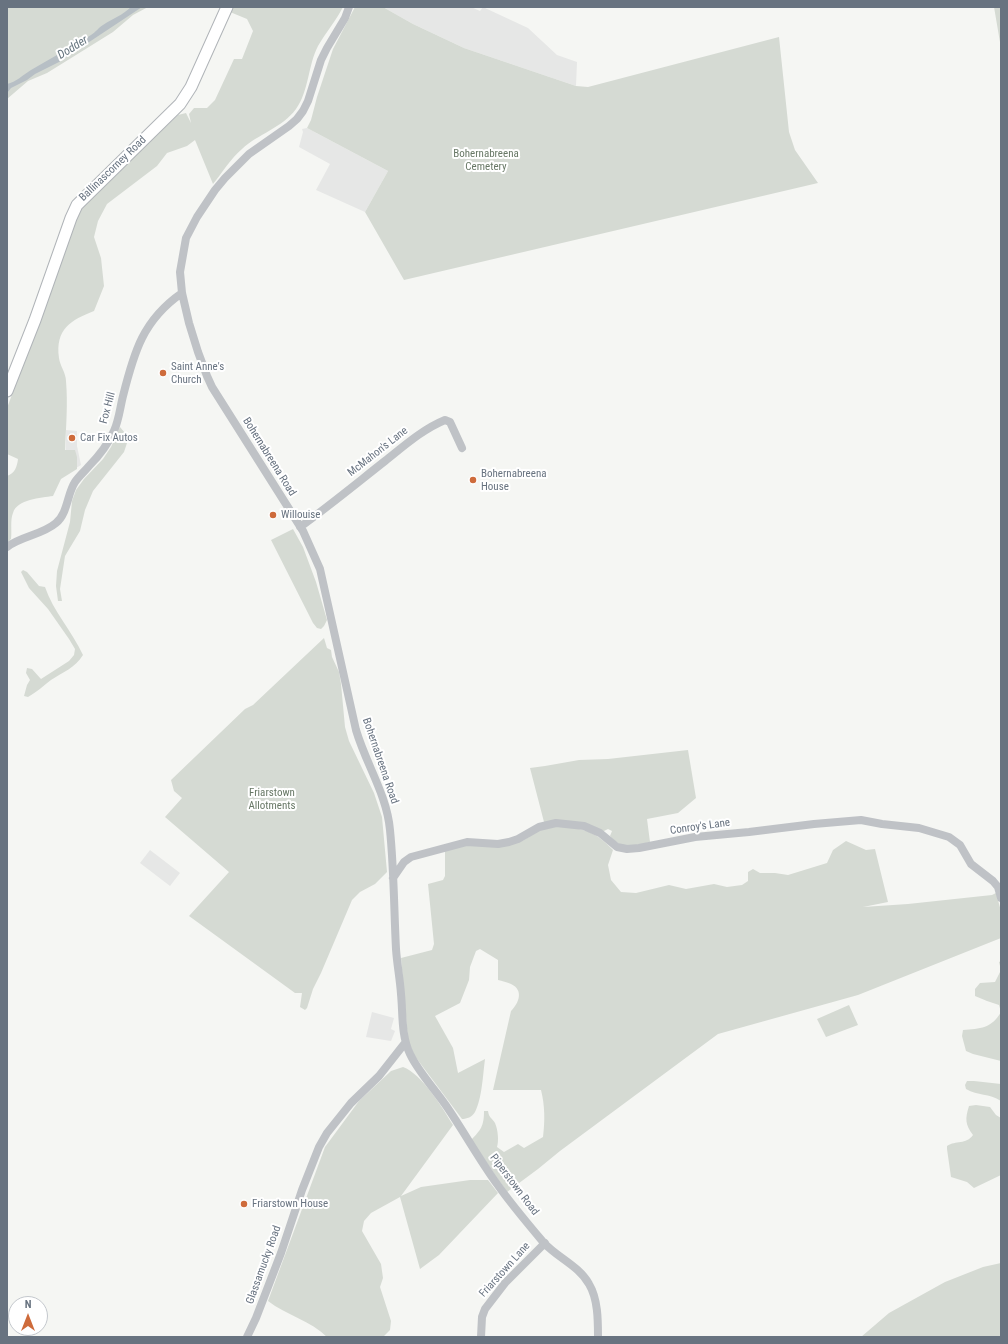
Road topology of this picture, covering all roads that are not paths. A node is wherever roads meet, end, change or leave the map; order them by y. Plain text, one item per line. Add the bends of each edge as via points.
1 (227, 7) edge
2 (349, 7) edge
3 (182, 293) junction
4 (7, 391) edge
5 (462, 448) dead end
6 (300, 527) junction
7 (7, 547) edge
8 (393, 878) junction
9 (1001, 898) edge
10 (405, 1042) junction
11 (545, 1243) junction
12 (247, 1337) edge
13 (481, 1337) edge
14 (598, 1337) edge

1 - 4 main road, Ballinascorney Road via 191,87 180,104 77,205
2 - 3 street, Bohernabreena Road via 324,54 308,101 297,119 239,163 215,190 197,216 183,250 180,272
3 - 6 street, Bohernabreena Road via 198,352 212,387
3 - 7 street, Fox Hill via 157,315 142,335 114,430 106,446 76,481 57,523
5 - 6 street, McMahon's Lane via 450,422 445,420 438,423 425,430
6 - 8 street, Bohernabreena Road via 320,569 356,730 388,817
8 - 9 street, Conroy's Lane via 404,862 411,857 467,842 498,844 518,840 539,827 556,822 584,826 600,833 617,848 627,850 695,837 861,820 919,828 949,837 960,845 970,864 993,881
8 - 10 street, Bohernabreena Road via 396,951
10 - 11 street, Piperstown Road via 415,1064 497,1184
10 - 12 street, Glassamucky Road via 379,1076 351,1103 319,1146 281,1253
11 - 13 street, Friarstown Lane via 505,1283 485,1309
11 - 14 street, Piperstown Road via 582,1273 589,1284 594,1295

